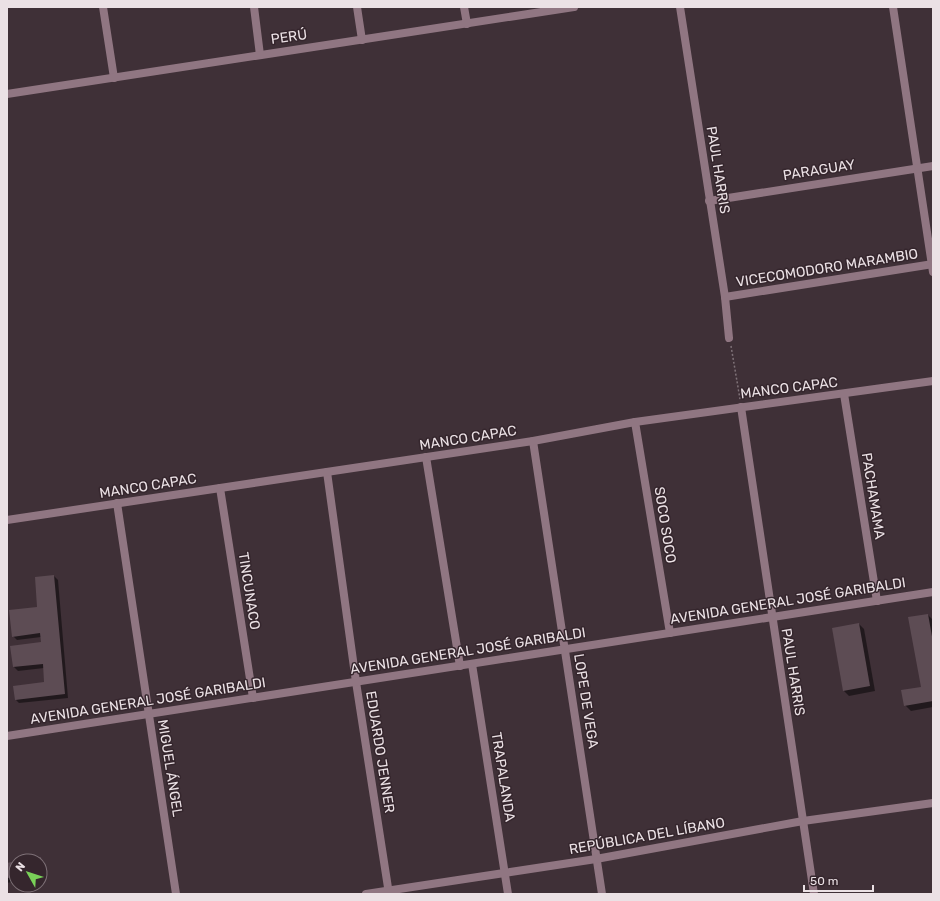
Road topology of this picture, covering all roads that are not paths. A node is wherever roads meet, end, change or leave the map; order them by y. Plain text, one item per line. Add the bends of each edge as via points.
1 (103, 7) edge
2 (254, 7) edge
3 (357, 7) edge
4 (464, 7) edge
5 (573, 7) edge
6 (680, 7) edge
7 (892, 7) edge
8 (467, 24) junction
9 (362, 40) junction
10 (260, 55) junction
11 (114, 78) junction
12 (7, 94) edge
13 (933, 166) edge
14 (917, 168) junction
15 (709, 201) junction
16 (933, 267) edge
17 (725, 297) junction
18 (729, 338) road end
19 (933, 381) edge
20 (844, 394) junction
21 (741, 407) junction
22 (636, 422) junction
23 (533, 441) junction
24 (426, 457) junction
25 (327, 472) junction
26 (220, 488) junction
27 (117, 503) junction
28 (7, 520) edge
29 (933, 592) edge
30 (877, 601) junction
31 (772, 617) junction
32 (670, 633) junction
33 (565, 649) junction
34 (472, 664) junction
35 (460, 666) junction
36 (356, 682) junction
37 (253, 698) junction
38 (149, 714) junction
39 (7, 736) edge
40 (933, 803) edge
41 (803, 821) junction
42 (596, 859) junction
43 (505, 873) junction
44 (389, 892) edge
45 (176, 894) edge
46 (366, 894) edge
47 (508, 894) edge
48 (602, 894) edge
49 (814, 894) edge

1 - 11 street
2 - 10 street
3 - 9 street
4 - 8 street
5 - 8 street, PERÚ
6 - 15 street, PAUL HARRIS
7 - 14 street
8 - 9 street, PERÚ
9 - 10 street, PERÚ
10 - 11 street, PERÚ
11 - 12 street, PERÚ
13 - 14 street, PARAGUAY
14 - 15 street, PARAGUAY
14 - 16 street
15 - 17 street, PAUL HARRIS
16 - 17 street, VICECOMODORO MARAMBIO
17 - 18 street, PAUL HARRIS
19 - 20 street, MANCO CAPAC
20 - 21 street, MANCO CAPAC
20 - 30 street, PACHAMAMA
21 - 22 street, MANCO CAPAC
21 - 31 street, PAUL HARRIS
22 - 23 street, MANCO CAPAC
22 - 32 street, SOCO SOCO
23 - 24 street, MANCO CAPAC
23 - 33 street, LOPE DE VEGA
24 - 25 street, MANCO CAPAC
24 - 35 street
25 - 26 street, MANCO CAPAC
25 - 36 street, EDUARDO JENNER
26 - 27 street, MANCO CAPAC
26 - 37 street, TINCUNACO
27 - 28 street, MANCO CAPAC
27 - 38 street, MIGUEL ÁNGEL
29 - 30 street, AVENIDA GENERAL JOSÉ GARIBALDI
30 - 31 street, AVENIDA GENERAL JOSÉ GARIBALDI
31 - 32 street, AVENIDA GENERAL JOSÉ GARIBALDI
31 - 41 street, PAUL HARRIS
32 - 33 street, AVENIDA GENERAL JOSÉ GARIBALDI
33 - 34 street, AVENIDA GENERAL JOSÉ GARIBALDI
33 - 42 street, LOPE DE VEGA
34 - 35 street, AVENIDA GENERAL JOSÉ GARIBALDI
34 - 43 street, TRAPALANDA
35 - 36 street, AVENIDA GENERAL JOSÉ GARIBALDI
36 - 37 street, AVENIDA GENERAL JOSÉ GARIBALDI
36 - 44 street, EDUARDO JENNER
37 - 38 street, AVENIDA GENERAL JOSÉ GARIBALDI
38 - 39 street, AVENIDA GENERAL JOSÉ GARIBALDI
38 - 45 street, MIGUEL ÁNGEL
40 - 41 street, REPÚBLICA DEL LÍBANO
41 - 42 street, REPÚBLICA DEL LÍBANO
41 - 49 street, PAUL HARRIS
42 - 43 street, REPÚBLICA DEL LÍBANO
42 - 48 street, LOPE DE VEGA
43 - 44 street, REPÚBLICA DEL LÍBANO
43 - 47 street, TRAPALANDA
44 - 46 street, REPÚBLICA DEL LÍBANO

